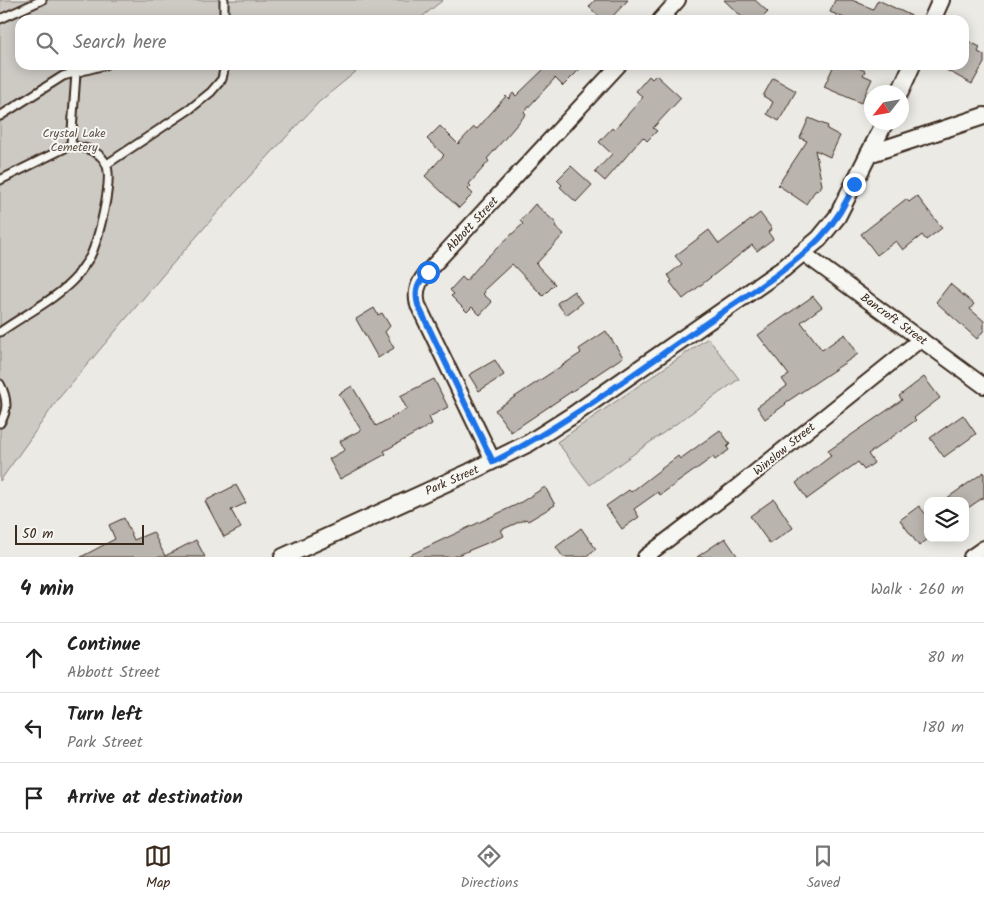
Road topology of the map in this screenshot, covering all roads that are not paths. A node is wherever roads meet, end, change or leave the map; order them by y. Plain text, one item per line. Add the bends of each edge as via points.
1 (42, 0) edge
2 (224, 0) edge
3 (678, 0) edge
4 (941, 0) edge
5 (224, 15) edge
6 (664, 15) edge
7 (934, 15) edge
8 (0, 19) edge
9 (87, 70) edge
10 (223, 70) edge
11 (614, 70) edge
12 (910, 70) edge
13 (76, 73) junction
14 (903, 85) edge
15 (0, 116) edge
16 (984, 116) edge
17 (881, 130) edge
18 (71, 145) junction
19 (869, 154) junction
20 (107, 164) junction
21 (0, 180) edge
22 (803, 253) junction
23 (0, 332) edge
24 (921, 339) junction
25 (0, 386) edge
26 (984, 386) edge
27 (0, 423) edge
28 (493, 462) junction
29 (984, 548) edge
30 (294, 555) edge
31 (645, 557) edge
32 (971, 557) edge

1 - 8 lane
2 - 5 lane
3 - 6 street
4 - 7 street
9 - 13 lane
10 - 20 lane via 222,79 211,92 190,109
11 - 28 street, Abbott Street via 417,286 418,305
12 - 14 street
13 - 15 lane via 46,85
13 - 18 lane
16 - 19 street
17 - 19 street, Park Street
18 - 20 lane via 98,153
18 - 21 lane
19 - 22 street, Park Street via 837,217
20 - 23 lane via 108,179 90,256 62,291
22 - 24 street, Bancroft Street
22 - 28 street, Park Street via 573,415
24 - 26 street, Bancroft Street
24 - 31 street, Winslow Street
25 - 27 lane via 6,395 6,412
28 - 30 street, Park Street
29 - 32 street

